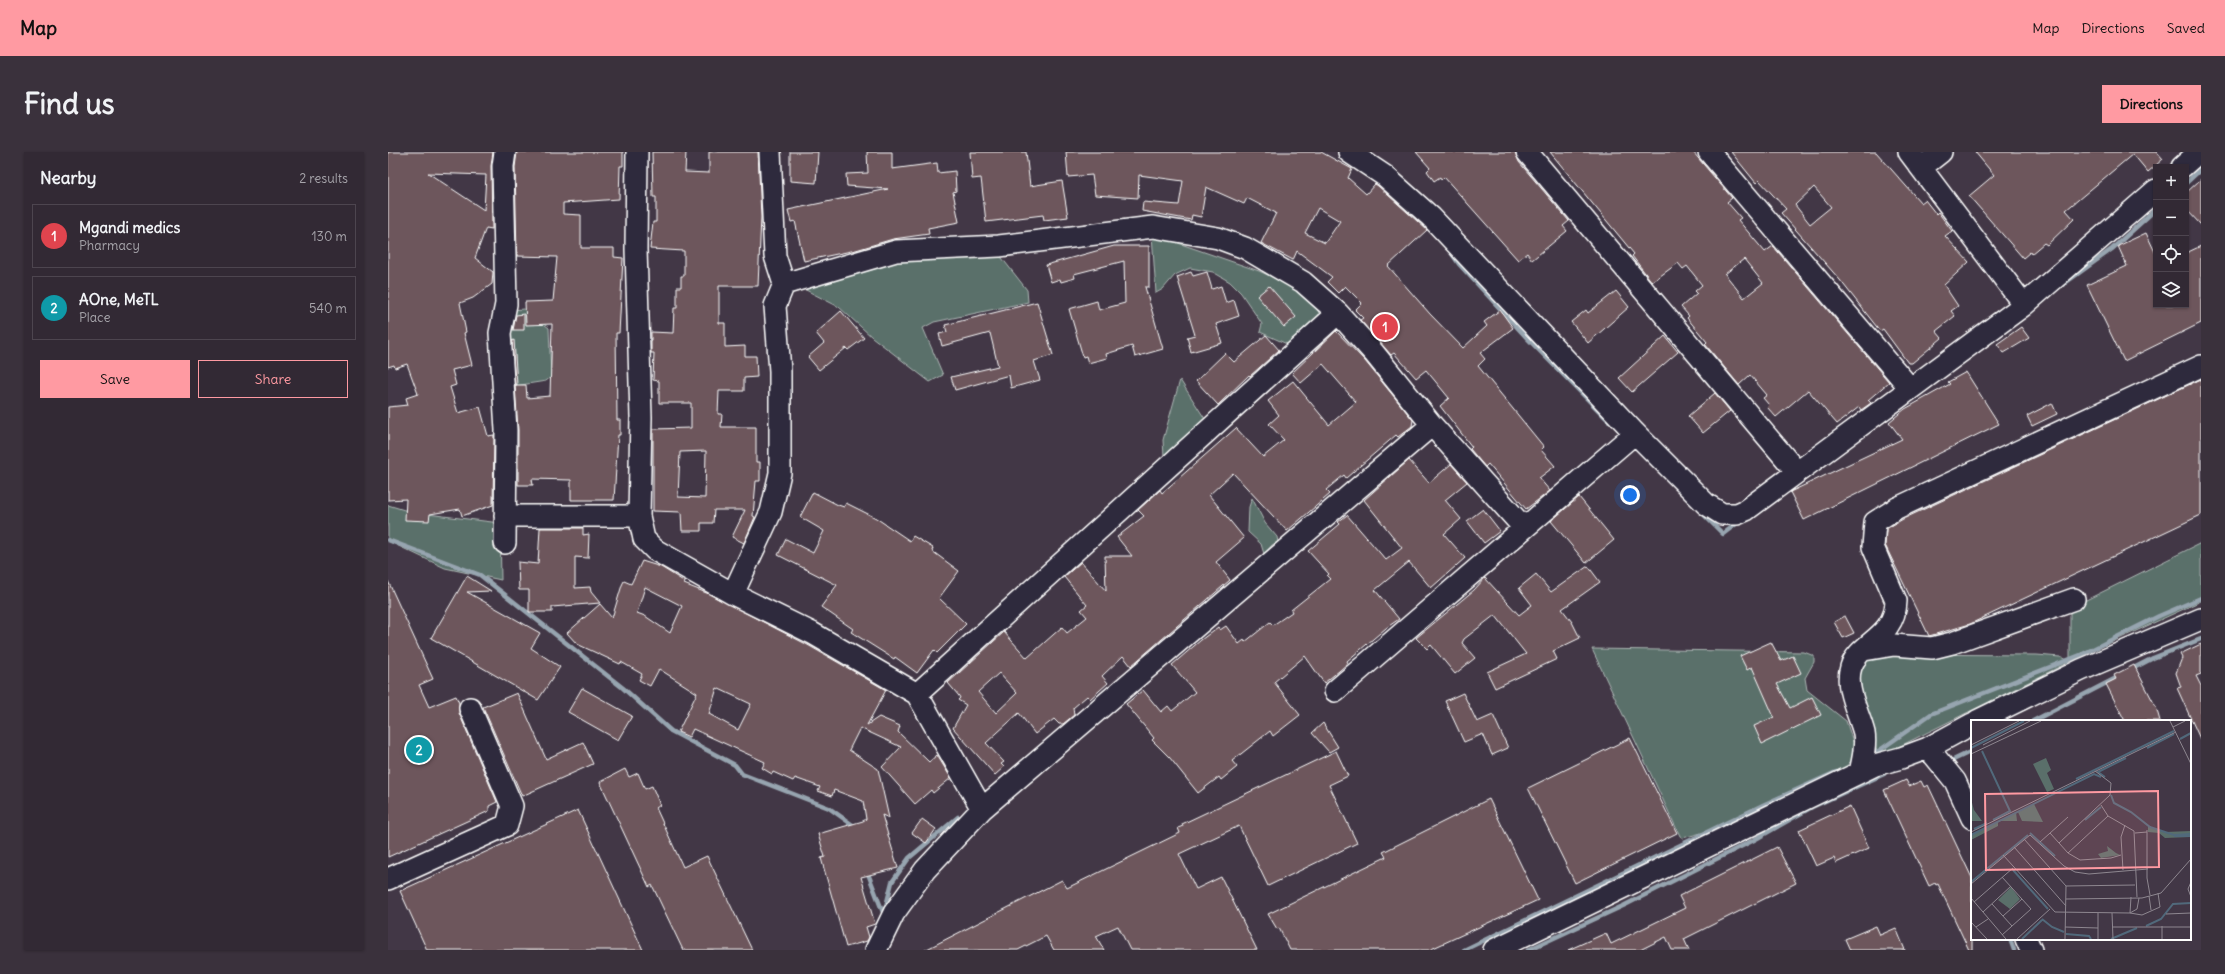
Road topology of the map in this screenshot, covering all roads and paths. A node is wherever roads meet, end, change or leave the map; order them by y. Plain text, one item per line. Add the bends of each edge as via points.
1 (505, 152) edge
2 (637, 152) edge
3 (770, 152) edge
4 (1349, 152) edge
5 (1527, 152) edge
6 (1709, 152) edge
7 (1941, 152) edge
8 (2199, 152) edge
9 (1915, 160) edge
10 (2185, 164) edge
11 (2153, 193) edge
12 (784, 284) junction
13 (2024, 305) junction
14 (1338, 313) junction
15 (2201, 366) edge
16 (1910, 388) junction
17 (1432, 425) junction
18 (1635, 433) junction
19 (1797, 472) junction
20 (506, 516) junction
21 (640, 516) junction
22 (1524, 528) junction
23 (505, 543) dead end
24 (733, 594) junction
25 (2074, 599) dead end
26 (2201, 619) edge
27 (1864, 650) junction
28 (1335, 691) dead end
29 (917, 694) junction
30 (470, 708) dead end
31 (1979, 720) edge
32 (1971, 725) edge
33 (1928, 748) junction
34 (1860, 772) junction
35 (982, 809) junction
36 (1971, 816) edge
37 (388, 879) edge
38 (2026, 940) edge
39 (876, 950) edge
40 (1494, 950) edge
41 (2031, 950) edge

1 - 20 street via 503,166 506,304 500,333 506,430
2 - 21 street
3 - 12 street via 775,256
4 - 18 street via 1385,176 1431,217
5 - 19 street
6 - 16 street
7 - 9 street
8 - 10 street
9 - 13 street
11 - 13 street
12 - 14 street via 896,250 999,246 1153,227 1218,238 1245,248 1303,282
12 - 24 street via 775,306 780,371 780,473 771,512
13 - 16 street
14 - 17 street
14 - 29 street
15 - 27 street via 1897,508 1875,522 1873,548 1896,601 1896,610 1887,627
16 - 19 street
17 - 22 street
17 - 35 street
18 - 19 street via 1706,504 1722,514 1737,514 1746,510
18 - 22 street
20 - 21 street
20 - 23 street
21 - 24 street via 642,533 648,545
22 - 28 street
24 - 29 street via 812,634
25 - 27 street via 1932,648 1894,646
26 - 31 street via 2081,670
27 - 34 street via 1854,659 1850,668 1853,698 1864,734
29 - 35 street
30 - 37 street via 512,806 508,825
32 - 33 street
33 - 34 street
33 - 36 street via 1955,781
34 - 40 street
35 - 39 street via 925,870 894,913
38 - 41 street

